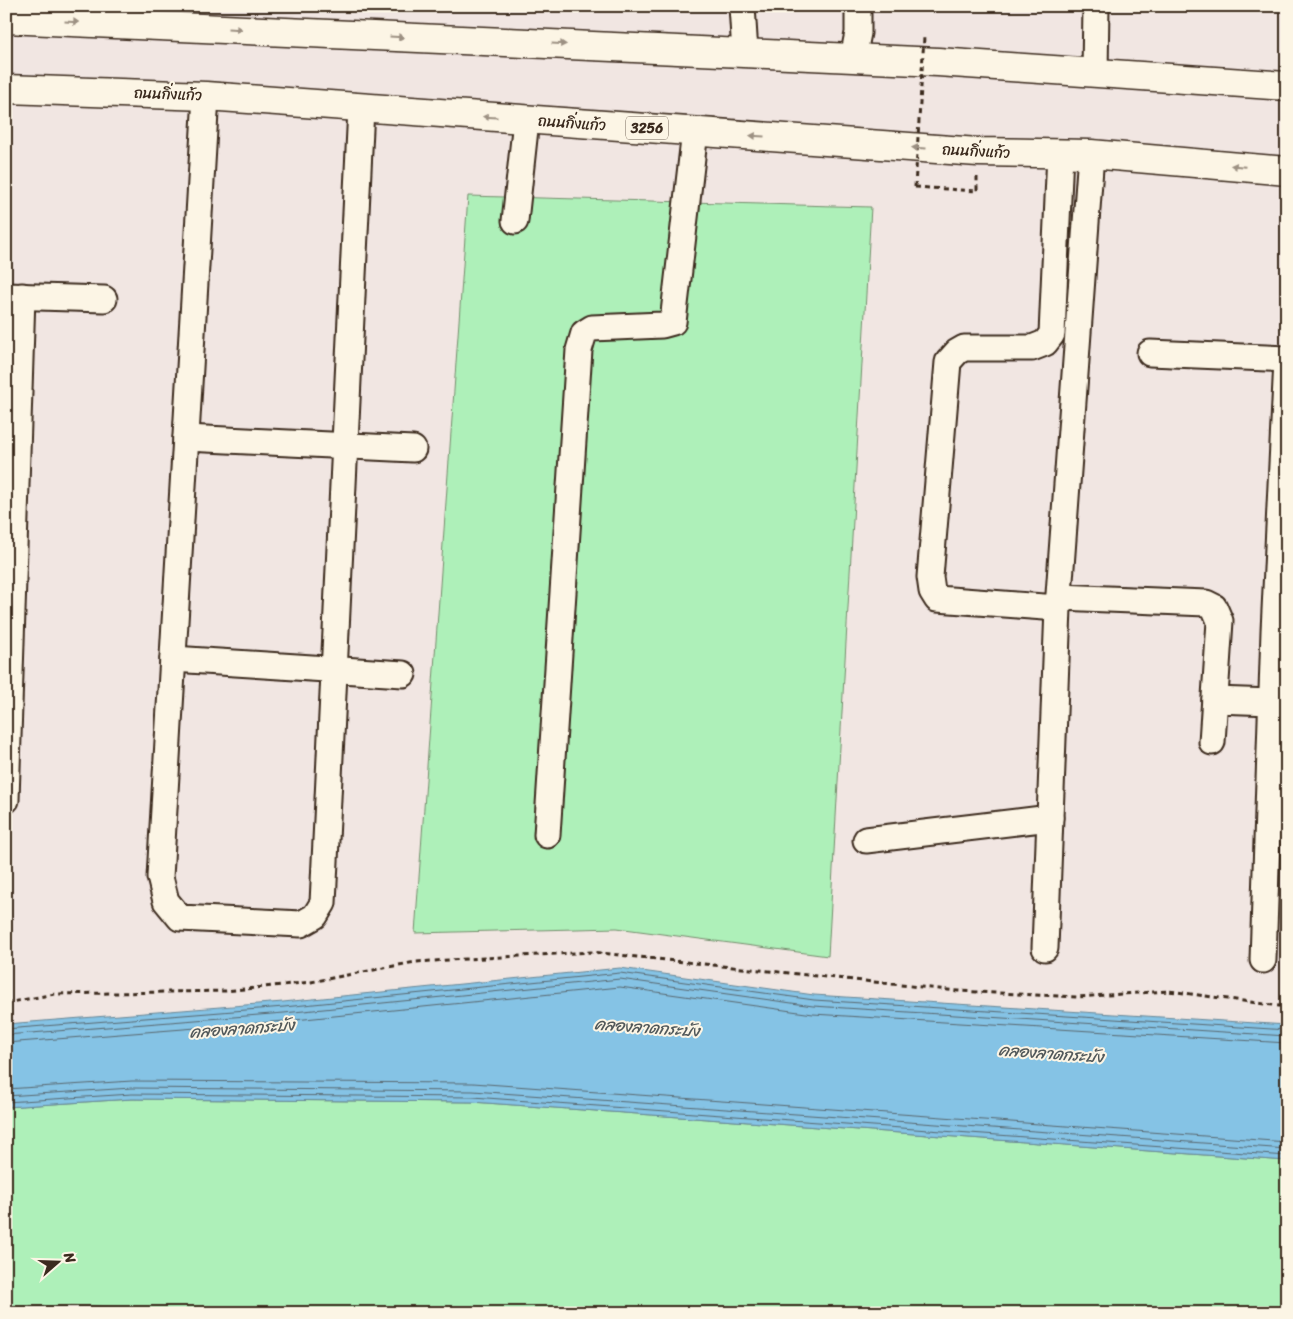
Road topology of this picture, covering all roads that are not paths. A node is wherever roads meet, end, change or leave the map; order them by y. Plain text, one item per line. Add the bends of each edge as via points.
1 (742, 6) edge
2 (858, 6) edge
3 (1096, 6) edge
4 (6, 19) edge
5 (745, 53) junction
6 (853, 58) junction
7 (1095, 73) junction
8 (1287, 86) edge
9 (6, 89) edge
10 (206, 96) junction
11 (361, 108) junction
12 (526, 120) junction
13 (694, 131) junction
14 (1060, 153) junction
15 (1091, 154) junction
16 (1287, 171) edge
17 (515, 221) dead end
18 (14, 296) edge
19 (104, 299) dead end
20 (1150, 353) dead end
21 (1287, 360) edge
22 (1285, 425) edge
23 (186, 438) junction
24 (345, 445) junction
25 (413, 449) dead end
26 (1059, 602) junction
27 (1280, 632) edge
28 (173, 659) junction
29 (334, 670) junction
30 (403, 674) dead end
31 (1215, 700) junction
32 (1272, 702) junction
33 (1212, 742) dead end
34 (6, 800) edge
35 (1050, 818) junction
36 (547, 835) dead end
37 (866, 840) dead end
38 (1045, 948) dead end
39 (1263, 960) dead end

1 - 5 street
2 - 6 street via 858,33
3 - 7 street
4 -> 5 main road
5 - 6 main road
6 - 7 main road
7 - 8 main road
9 - 10 main road, ถนนกิ่งแก้ว / 3256
10 - 11 main road, ถนนกิ่งแก้ว / 3256
10 - 23 street
12 -> 11 main road, ถนนกิ่งแก้ว / 3256
11 - 24 street
12 - 13 main road, ถนนกิ่งแก้ว / 3256
12 - 17 street
14 -> 13 main road, ถนนกิ่งแก้ว / 3256 via 978,152
13 - 36 street via 673,322 592,328 584,333 579,350
14 - 15 main road, ถนนกิ่งแก้ว / 3256
14 - 26 street via 1052,334 1044,343 1032,348 964,348 948,362 930,577 937,599
16 -> 15 main road, ถนนกิ่งแก้ว / 3256
15 - 26 street
18 - 19 street
18 - 34 street
20 - 21 street
21 - 22 street
22 - 27 street
23 - 24 street
23 - 28 street
24 - 25 street
24 - 29 street
26 - 31 street via 1206,602 1214,607 1220,621
26 - 35 street
27 - 32 street
28 - 29 street
28 - 29 street via 160,876 166,901 180,918 301,924 315,916 323,903
29 - 30 street
31 - 32 street
31 - 33 street
32 - 39 street
35 - 37 street
35 - 38 street

